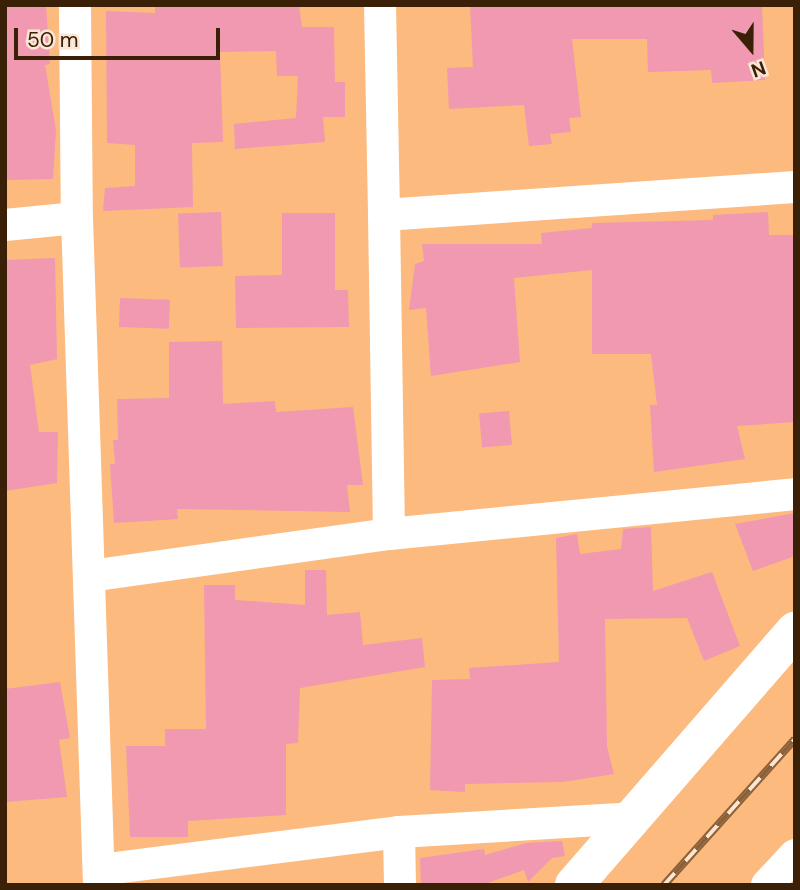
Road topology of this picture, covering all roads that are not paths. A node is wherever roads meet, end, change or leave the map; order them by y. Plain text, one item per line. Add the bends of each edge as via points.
1 (75, 5) edge
2 (380, 5) edge
3 (795, 187) edge
4 (384, 215) junction
5 (77, 218) junction
6 (5, 225) edge
7 (795, 494) edge
8 (389, 534) junction
9 (90, 576) junction
10 (795, 631) edge
11 (633, 818) junction
12 (399, 832) junction
13 (795, 855) edge
14 (99, 877) edge
15 (400, 885) edge
16 (575, 885) edge
17 (766, 885) edge

1 - 5 street
2 - 4 street
3 - 4 street
4 - 8 street
5 - 6 street
5 - 9 street
7 - 8 street
8 - 9 street
9 - 14 street
10 - 11 main road
11 - 12 street
11 - 16 main road
12 - 14 street
12 - 15 street
13 - 17 street

